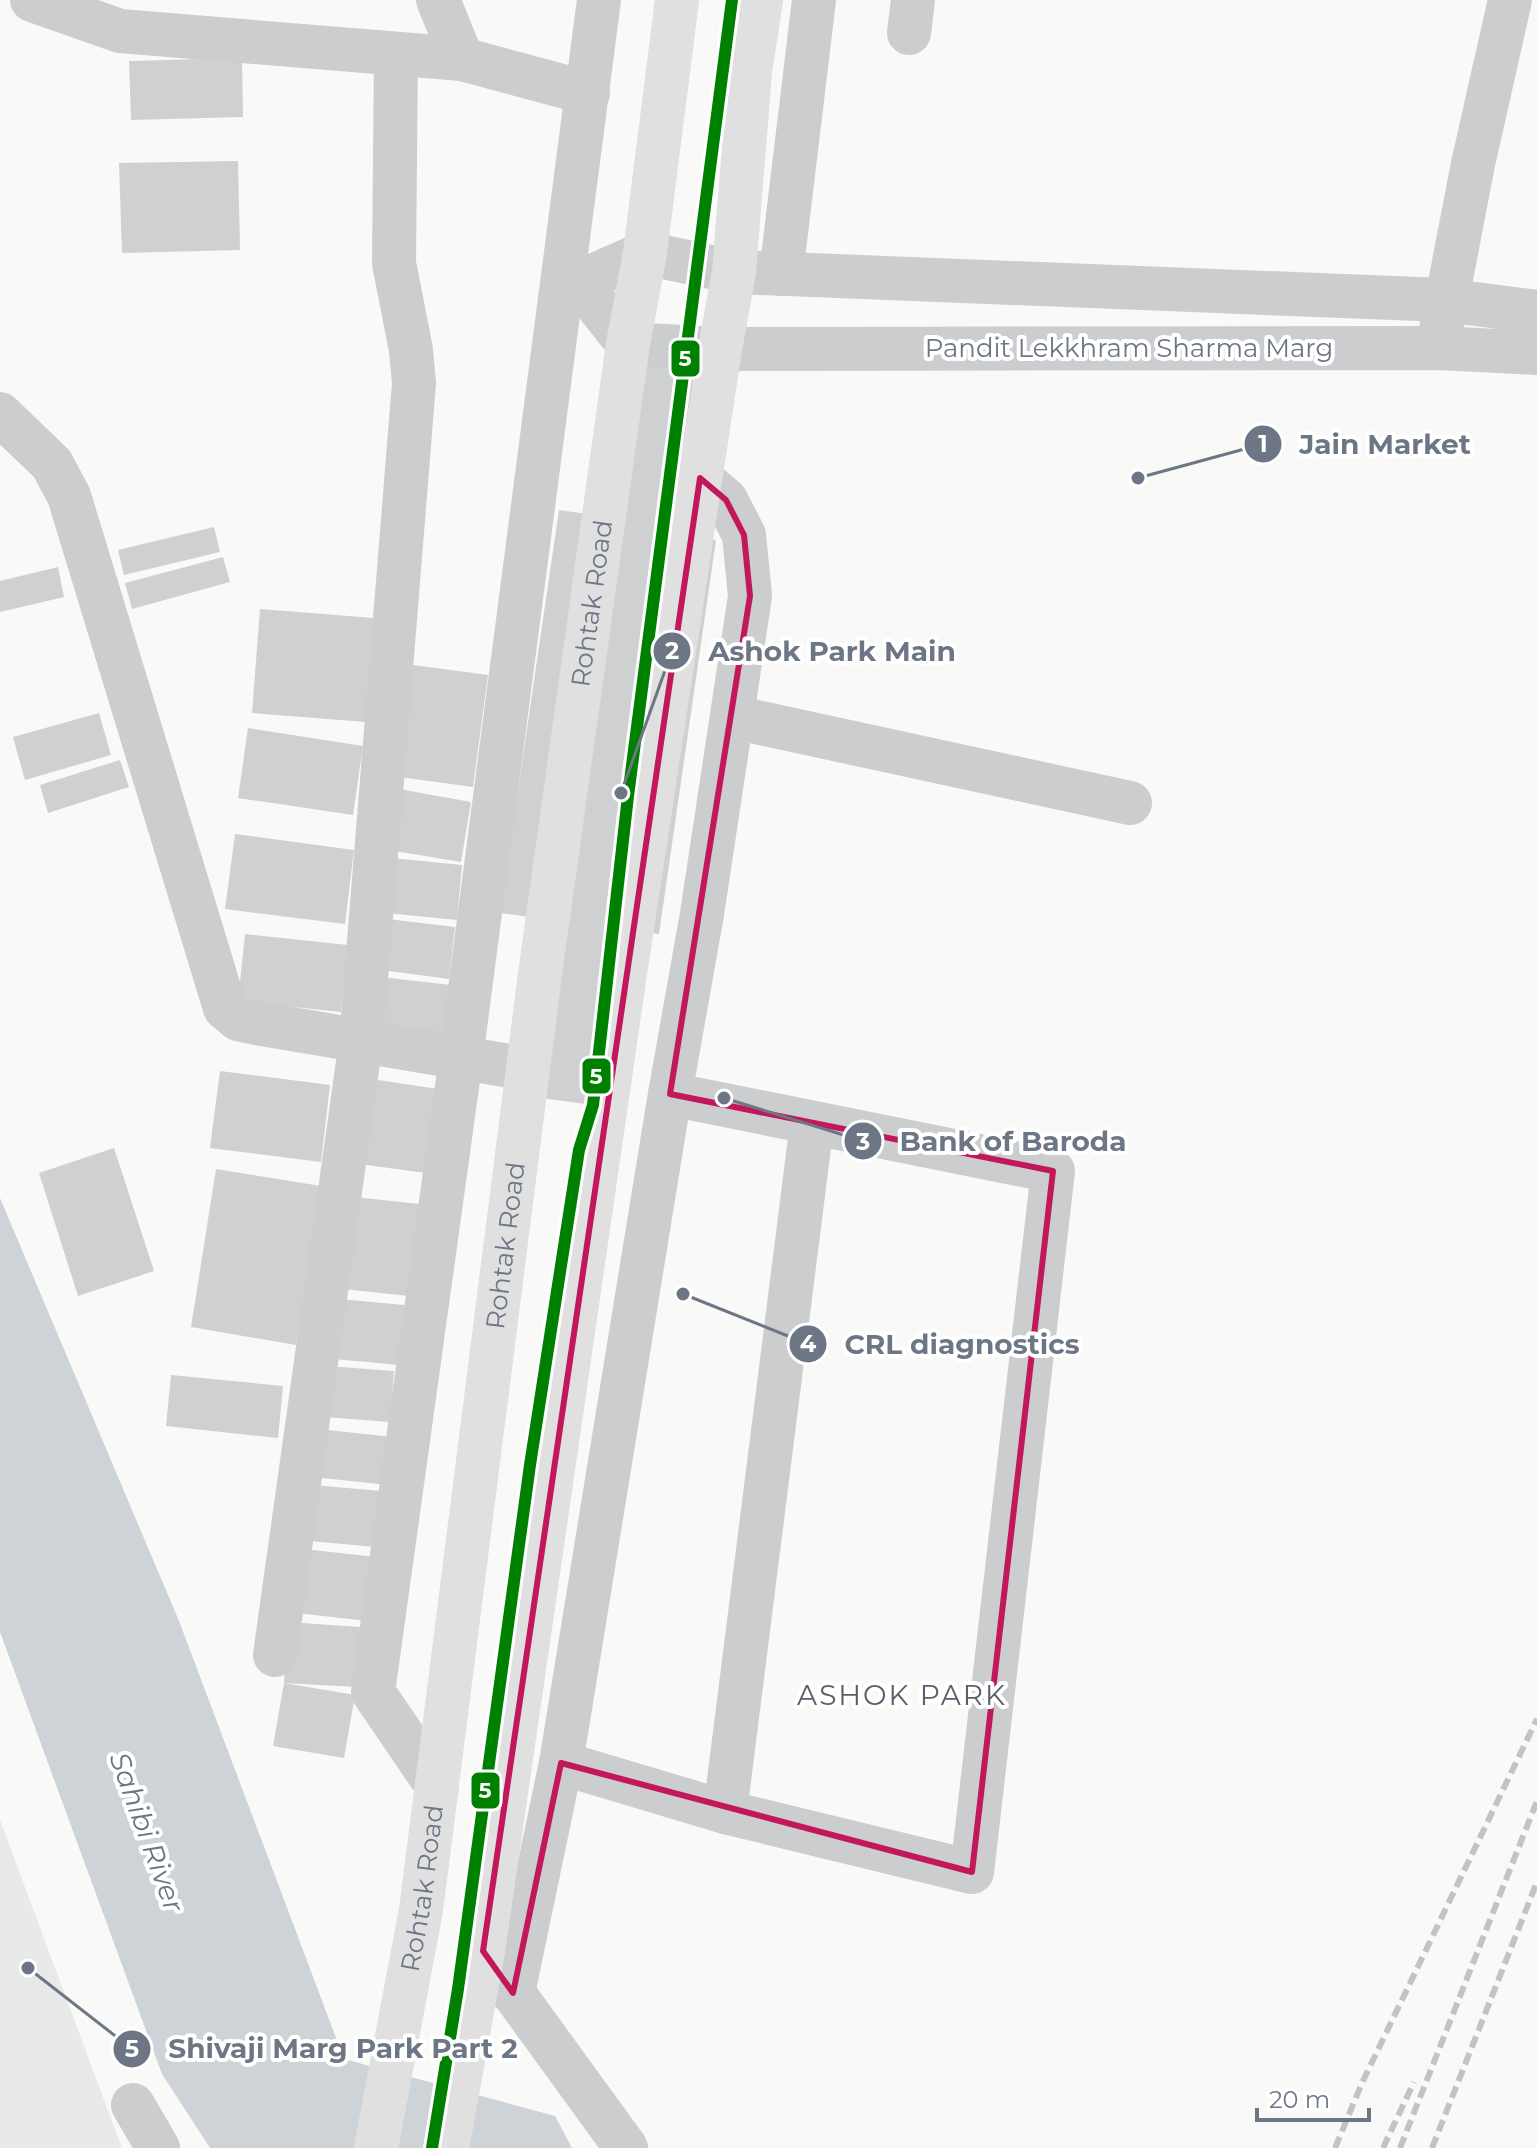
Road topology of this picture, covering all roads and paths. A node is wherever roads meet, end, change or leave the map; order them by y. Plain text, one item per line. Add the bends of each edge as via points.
1 (32, 0) edge
2 (438, 0) edge
3 (599, 0) edge
4 (677, 0) edge
5 (761, 0) edge
6 (814, 0) edge
7 (1510, 0) edge
8 (396, 54) junction
9 (462, 59) junction
10 (588, 93) junction
11 (645, 253) junction
12 (734, 272) junction
13 (781, 274) junction
14 (571, 280) junction
15 (1445, 300) junction
16 (1537, 312) edge
17 (628, 344) junction
18 (1439, 348) junction
19 (720, 349) junction
20 (1537, 353) edge
21 (0, 414) edge
22 (700, 478) junction
23 (733, 717) junction
24 (1130, 803) dead end
25 (361, 1041) junction
26 (461, 1058) junction
27 (528, 1069) junction
28 (670, 1094) junction
29 (812, 1123) junction
30 (275, 1655) dead end
31 (561, 1763) junction
32 (437, 1786) junction
33 (725, 1812) junction
34 (483, 1951) junction
35 (513, 1993) junction
36 (133, 2105) dead end
37 (158, 2148) edge
38 (376, 2148) edge
39 (447, 2148) edge
40 (626, 2148) edge

1 - 8 street via 120,31
2 - 9 street
3 - 10 street
4 - 11 main road
5 - 12 main road
6 - 13 street
7 - 15 street
8 - 9 street
8 - 25 street via 394,263 414,383
9 - 10 street
10 - 14 street
11 - 12 street, Pandit Lekkhram Sharma Marg
11 - 14 street
11 - 17 main road, Rohtak Road
12 - 13 street, Pandit Lekkhram Sharma Marg
12 - 19 main road
13 - 15 street, Pandit Lekkhram Sharma Marg
14 - 17 street
14 - 26 street
15 - 16 street, Pandit Lekkhram Sharma Marg
15 - 18 street
17 - 19 street, Pandit Lekkhram Sharma Marg
17 - 27 main road, Rohtak Road
18 - 19 street, Pandit Lekkhram Sharma Marg
18 - 20 street, Pandit Lekkhram Sharma Marg
19 - 22 main road
21 - 25 street via 52,464 69,496 225,1008 238,1019
22 - 23 street via 726,500 744,535 750,596
22 - 34 main road
23 - 24 street
23 - 28 street
25 - 26 street
25 - 30 street
26 - 27 street
26 - 32 street via 373,1692
27 - 32 main road, Rohtak Road
28 - 29 street
28 - 31 street
29 - 33 street
29 - 33 street via 1053,1171 972,1872
31 - 33 street
31 - 35 street
32 - 38 main road, Rohtak Road via 421,1910
34 - 35 street
34 - 39 main road
35 - 40 street
36 - 37 street

